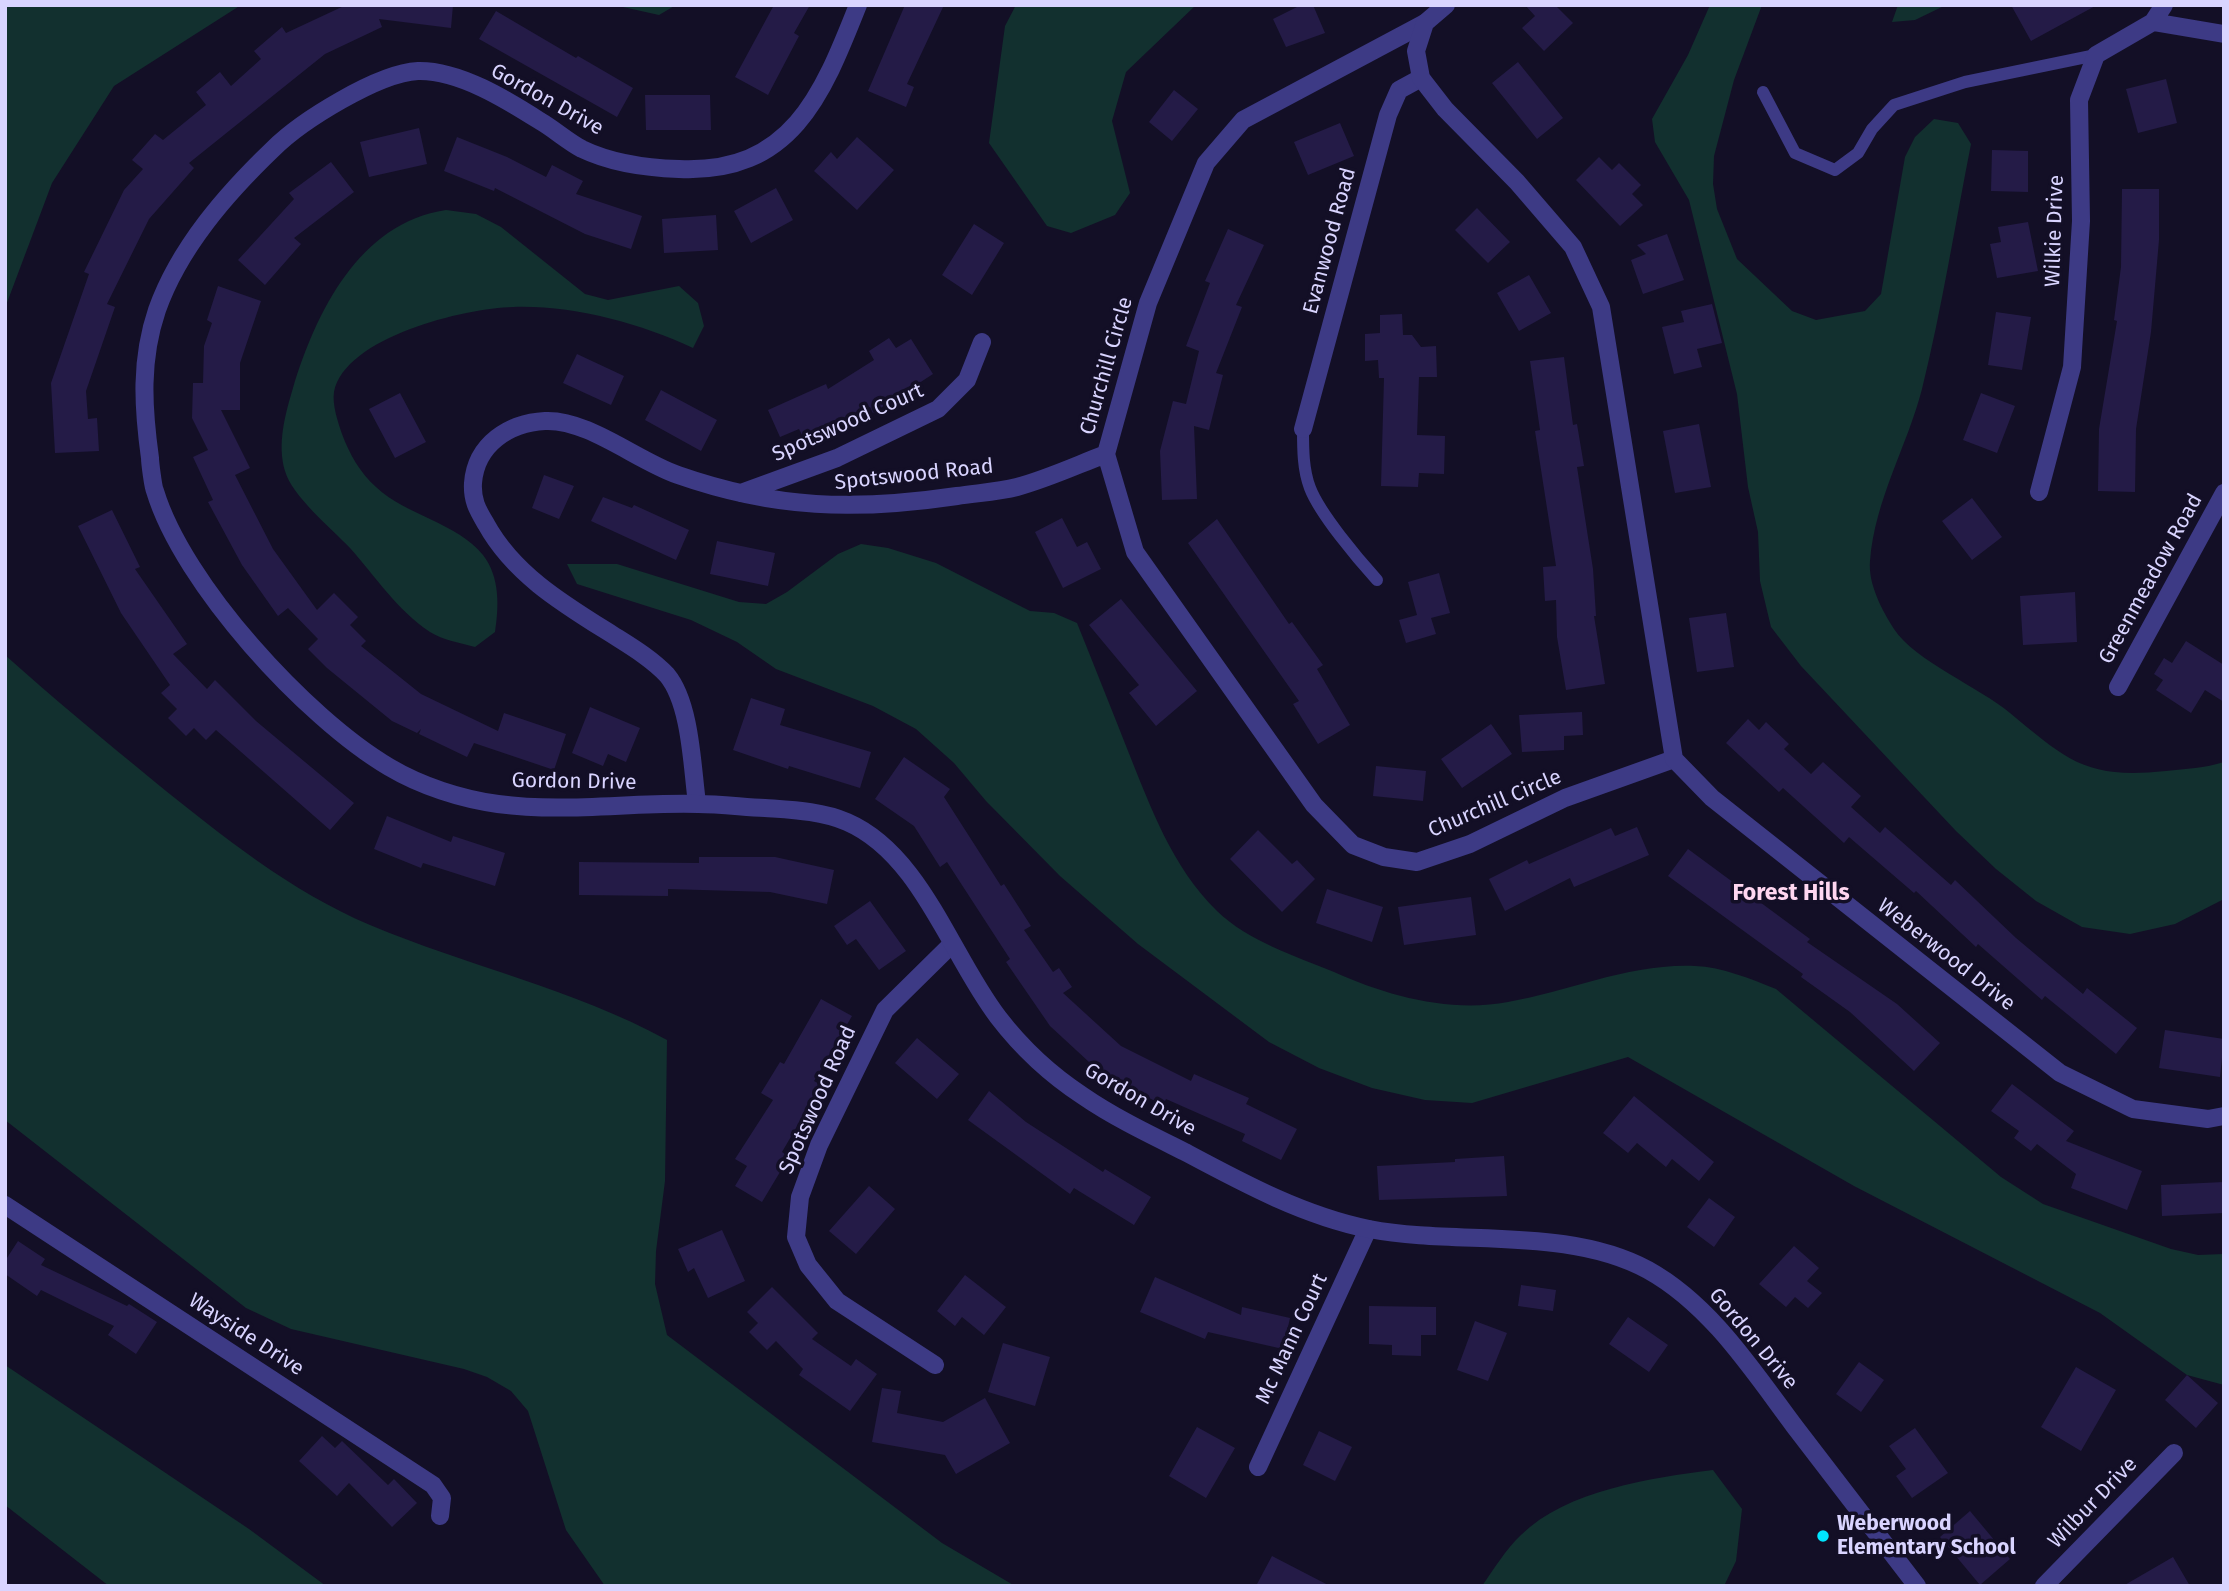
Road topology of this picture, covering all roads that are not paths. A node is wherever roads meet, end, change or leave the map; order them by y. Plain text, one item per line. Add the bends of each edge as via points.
1 (858, 5) edge
2 (1446, 5) edge
3 (2164, 5) edge
4 (2152, 22) junction
5 (1425, 23) junction
6 (2224, 34) edge
7 (2096, 55) junction
8 (1421, 78) junction
9 (1763, 92) dead end
10 (982, 342) dead end
11 (1303, 429) joint
12 (1106, 454) junction
13 (2039, 492) dead end
14 (741, 493) junction
15 (2224, 493) edge
16 (1377, 580) dead end
17 (2118, 687) dead end
18 (1674, 759) junction
19 (697, 803) junction
20 (953, 944) junction
21 (2224, 1116) edge
22 (5, 1205) edge
23 (1368, 1229) junction
24 (935, 1365) dead end
25 (2174, 1453) dead end
26 (1258, 1468) dead end
27 (440, 1516) dead end
28 (1917, 1586) edge
29 (2044, 1586) edge

1 - 19 street, Gordon Drive via 831,74 800,122 755,160 709,170 646,167 585,151 534,116 466,82 441,75 419,71 377,83 295,128 205,223 157,311 146,358 142,398 155,492 190,564 252,648 308,705 360,747 427,786 498,804 582,809
2 - 5 street, Churchill Circle
3 - 4 street
4 - 6 street
4 - 7 street
5 - 8 street via 1416,51
5 - 12 street, Churchill Circle via 1243,120 1206,163 1148,303
7 - 9 lane via 1965,82 1894,105 1858,153 1835,170 1795,153
7 - 13 street, Wilkie Drive via 2079,100 2081,221 2072,367
8 - 11 street, Evanwood Road via 1399,90 1388,115
8 - 18 street via 1573,247 1601,307
10 - 14 street, Spotswood Court via 967,380 939,409 836,458
11 - 16 lane via 1310,489
12 - 14 street, Spotswood Road via 1017,487 917,502 835,507
12 - 18 street, Churchill Circle via 1135,552 1314,805 1353,845 1384,857 1416,862 1470,844 1565,798
14 - 19 street, Spotswood Road via 654,467 580,427 547,421 516,425 498,436 481,453 474,473 472,499 498,547 556,600 642,653 668,677 685,715
15 - 17 street, Greenmeadow Road
18 - 21 street, Weberwood Drive via 1712,798 2060,1073 2133,1108 2208,1119
19 - 20 street, Gordon Drive via 812,812 861,829 897,860
20 - 23 street, Gordon Drive via 996,1015 1056,1076 1087,1099 1269,1197
20 - 24 street, Spotswood Road via 885,1010 819,1145 800,1197 796,1237 808,1265 838,1301
22 - 27 street, Wayside Drive via 433,1485 442,1497
23 - 26 street, Mc Mann Court
23 - 28 street, Gordon Drive via 1593,1249 1646,1270 1694,1303 1743,1358
25 - 29 street, Wilbur Drive

